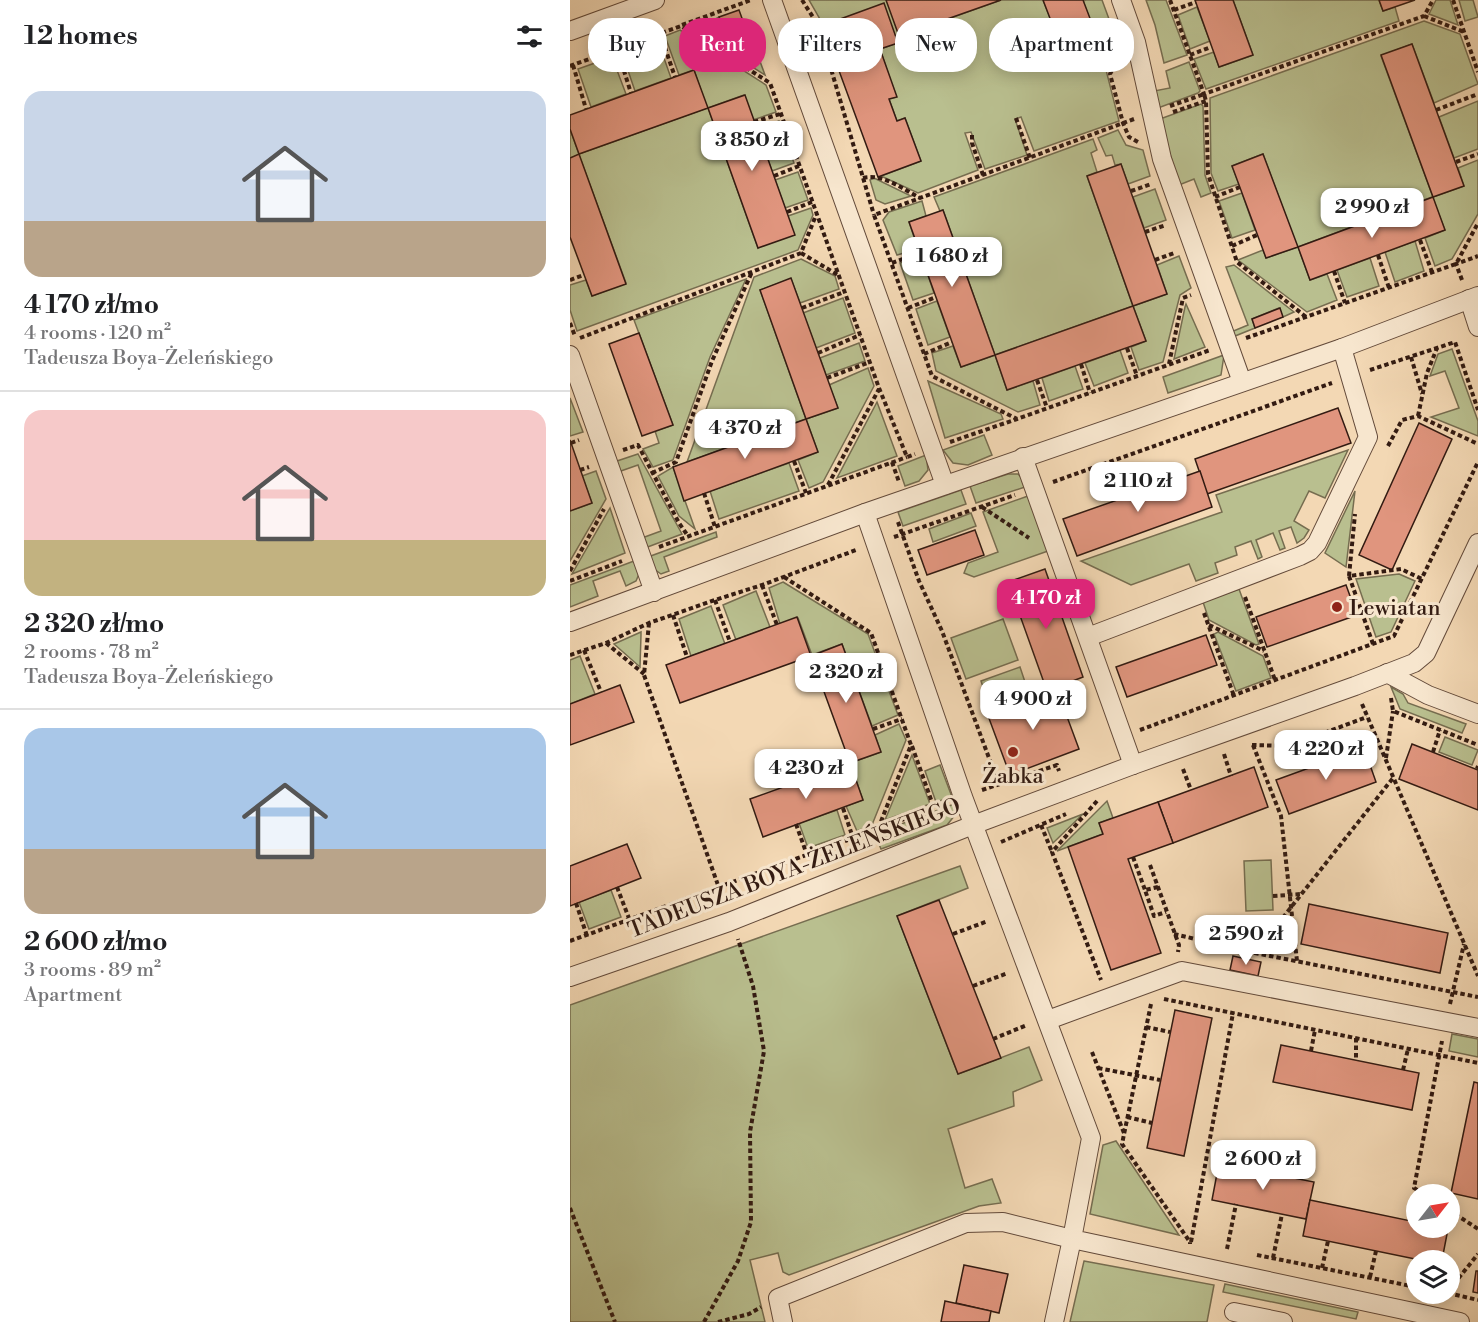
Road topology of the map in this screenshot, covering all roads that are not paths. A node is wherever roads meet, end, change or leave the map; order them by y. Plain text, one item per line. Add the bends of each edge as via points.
1 (655, 0) edge
2 (772, 0) edge
3 (1121, 0) edge
4 (570, 31) edge
5 (1473, 298) edge
6 (1478, 327) edge
7 (573, 347) edge
8 (1342, 348) junction
9 (1242, 382) junction
10 (1023, 458) junction
11 (945, 485) junction
12 (865, 513) junction
13 (1478, 543) edge
14 (654, 592) junction
15 (570, 622) edge
16 (1088, 637) junction
17 (1387, 673) junction
18 (1478, 714) edge
19 (1133, 765) junction
20 (973, 825) junction
21 (570, 977) edge
22 (1048, 1020) junction
23 (1478, 1028) edge
24 (1072, 1239) junction
25 (1234, 1312) dead end
26 (783, 1322) edge
27 (1054, 1322) edge
28 (1283, 1322) edge
29 (1460, 1322) edge

1 - 4 street
2 - 11 street
3 - 9 street via 1136,42 1162,159
5 - 6 street
5 - 8 street
7 - 14 street
8 - 9 street
8 - 16 street via 1368,437 1310,551
9 - 10 street
10 - 11 street
10 - 16 street
11 - 12 street
12 - 14 street
12 - 20 street
13 - 17 street, TADEUSZA BOYA-ŻELEŃSKIEGO via 1426,653 1414,663
14 - 15 street
16 - 19 street
17 - 18 street via 1428,696
17 - 19 street, TADEUSZA BOYA-ŻELEŃSKIEGO
19 - 20 street, TADEUSZA BOYA-ŻELEŃSKIEGO
20 - 21 street, TADEUSZA BOYA-ŻELEŃSKIEGO via 729,922
20 - 22 street
22 - 23 street via 1182,971
22 - 24 street via 1091,1138
24 - 26 street via 1003,1222 966,1223 778,1298
24 - 27 street
24 - 29 street
25 - 28 street

